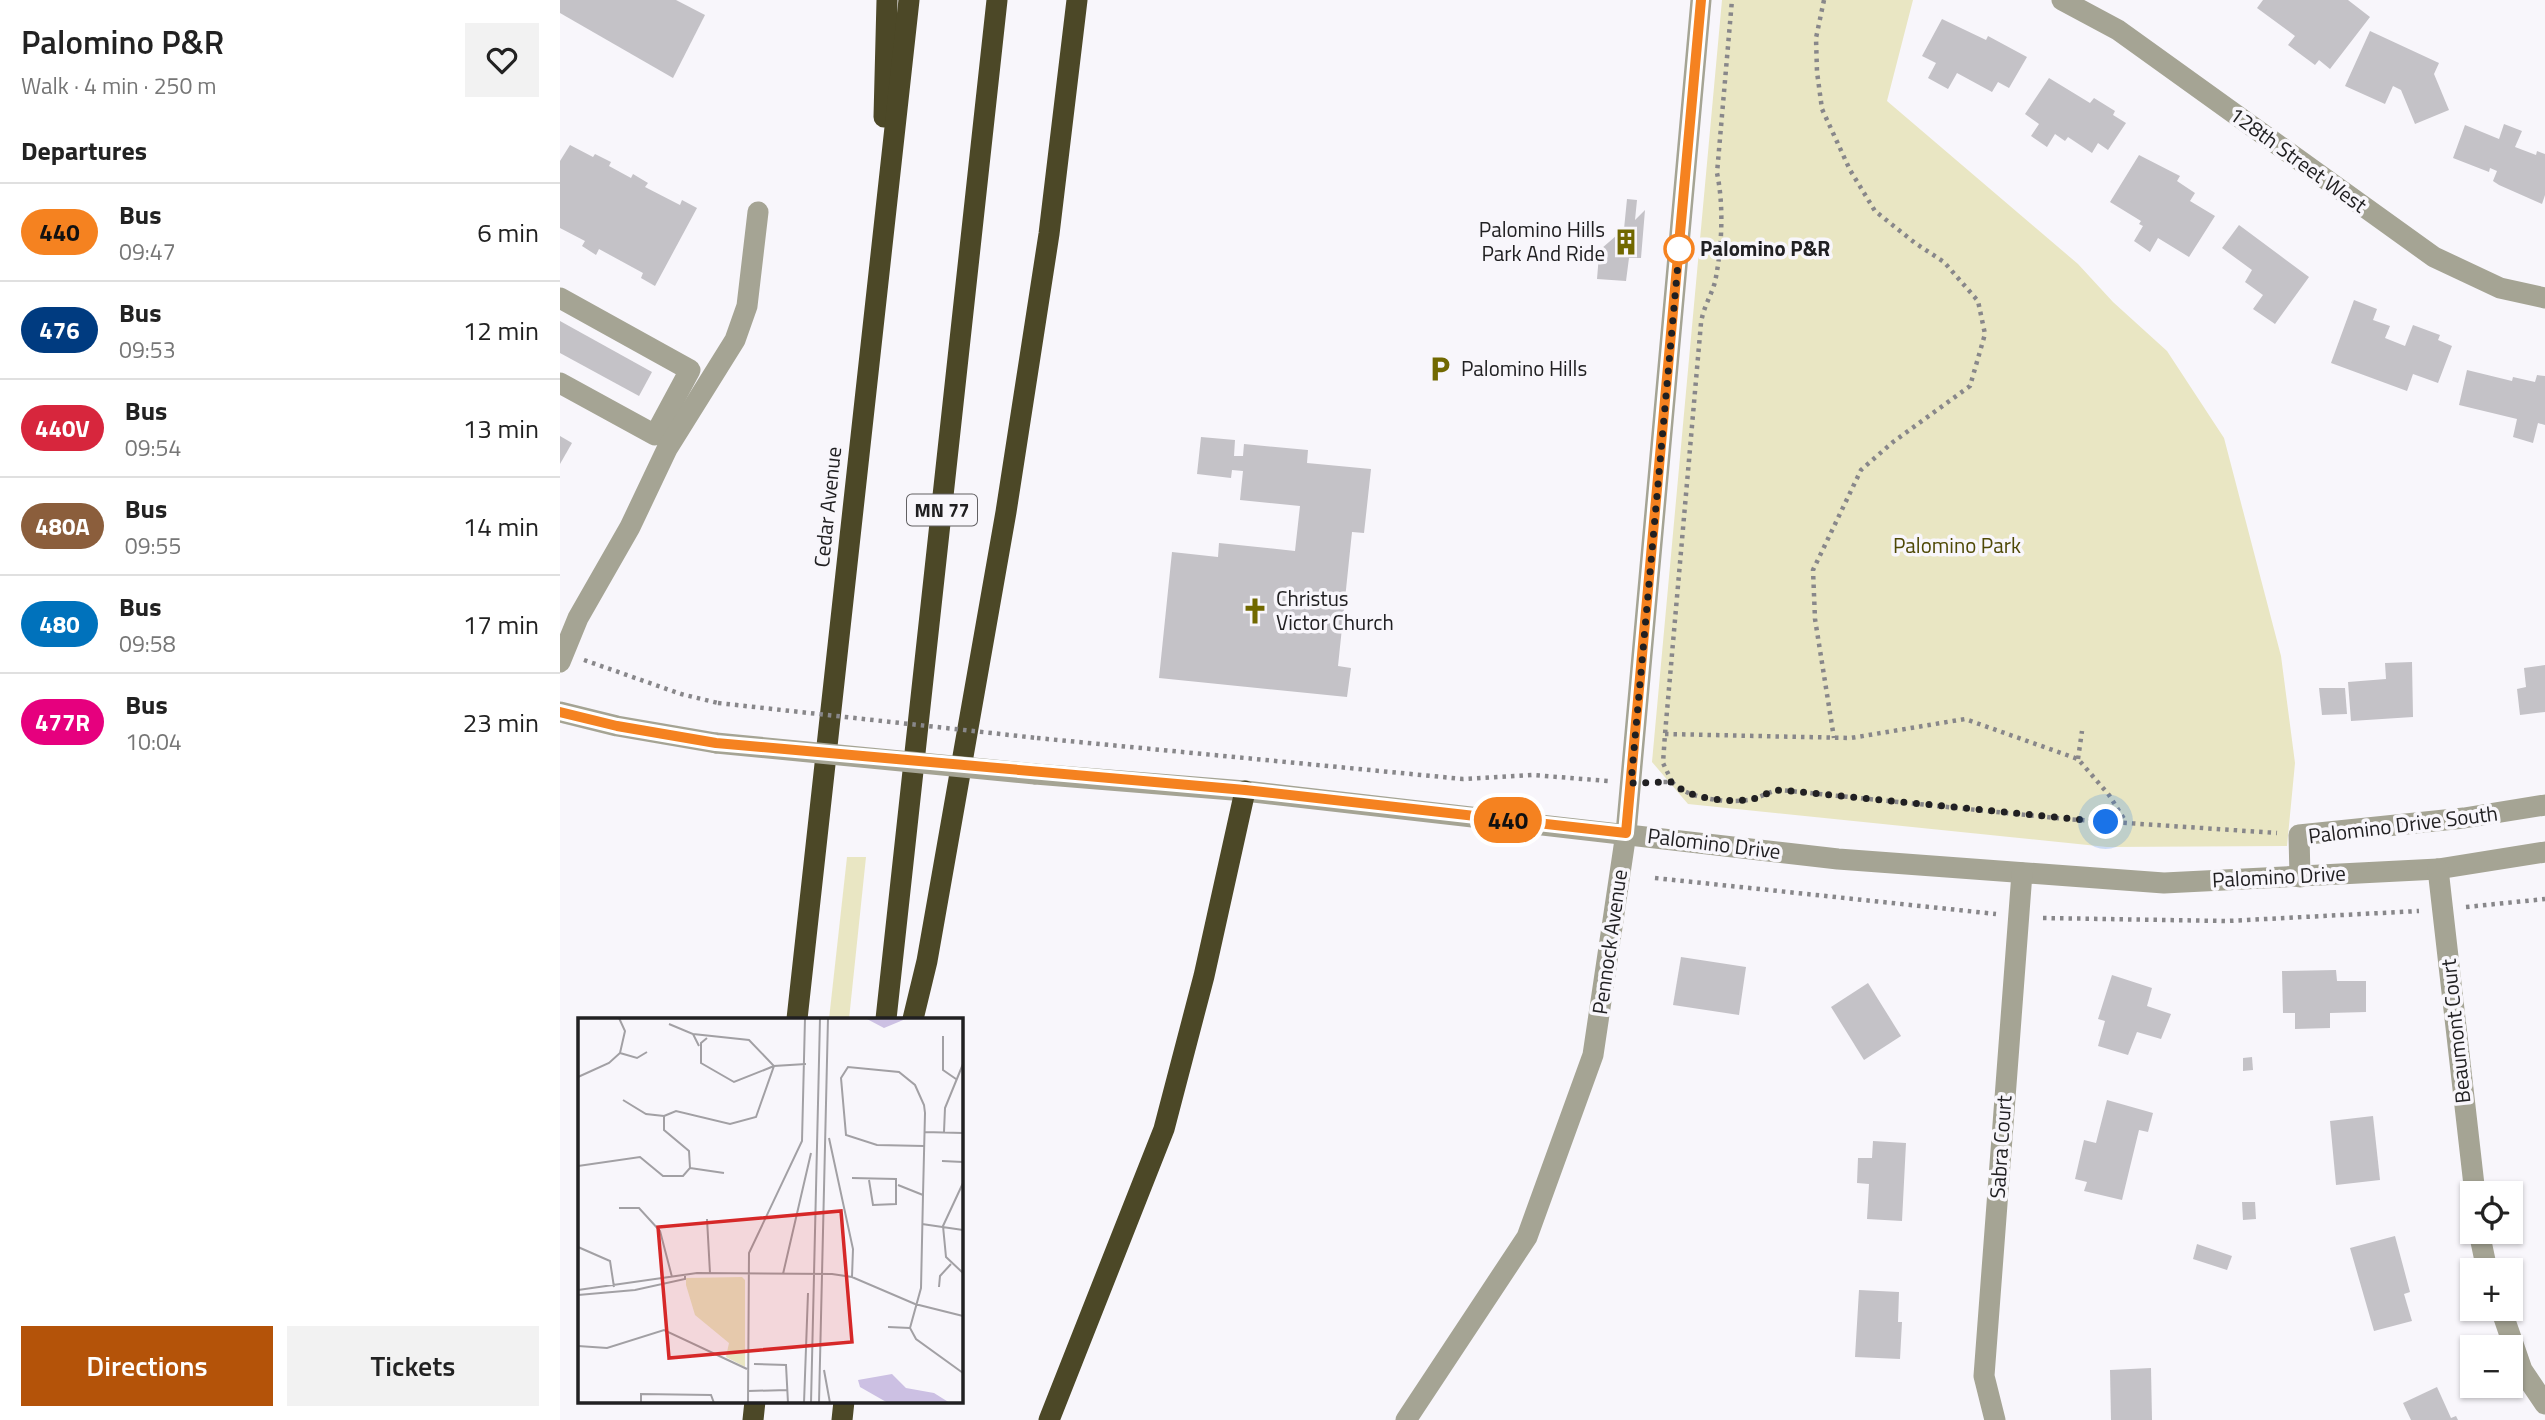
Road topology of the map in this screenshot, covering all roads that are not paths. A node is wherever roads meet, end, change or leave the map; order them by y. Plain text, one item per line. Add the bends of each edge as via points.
1 (887, 0) edge
2 (909, 0) edge
3 (997, 0) edge
4 (1077, 0) edge
5 (1701, 0) edge
6 (2062, 0) edge
7 (758, 212) dead end
8 (880, 263) junction
9 (560, 298) edge
10 (2545, 298) edge
11 (560, 383) edge
12 (562, 658) edge
13 (560, 712) edge
14 (1245, 790) junction
15 (2545, 805) edge
16 (1626, 833) junction
17 (2545, 852) edge
18 (2438, 869) junction
19 (2022, 873) junction
20 (2300, 877) junction
21 (797, 1018) edge
22 (886, 1018) edge
23 (913, 1018) edge
24 (2474, 1181) edge
25 (2505, 1321) edge
26 (755, 1402) edge
27 (844, 1402) edge
28 (2545, 1404) edge
29 (753, 1420) edge
30 (842, 1420) edge
31 (1049, 1420) edge
32 (1406, 1420) edge
33 (1995, 1420) edge

1 - 8 highway
2 - 8 highway, Cedar Avenue
3 - 22 highway, MN 77
4 - 23 highway via 1049,234 1006,512
5 - 16 street, Pennock Avenue
6 - 10 street, 128th Street West via 2118,30 2434,257 2500,288
7 - 12 street via 747,306 735,340 667,449 630,527 578,618
8 - 21 highway, Cedar Avenue
9 - 11 street via 690,370 654,435
13 - 14 street, Palomino Drive, bridge via 716,743
14 - 16 street, Palomino Drive
14 - 31 highway via 1164,1129
15 - 20 street, Palomino Drive South via 2299,835
16 - 19 street, Palomino Drive via 1825,857
16 - 32 street, Pennock Avenue via 1593,1055 1527,1237
17 - 18 street, Palomino Drive
18 - 20 street, Palomino Drive
18 - 24 street, Beaumont Court
19 - 20 street, Palomino Drive via 2164,883
19 - 33 street, Sabra Court via 1984,1376
25 - 28 street via 2522,1370
26 - 29 highway
27 - 30 highway

